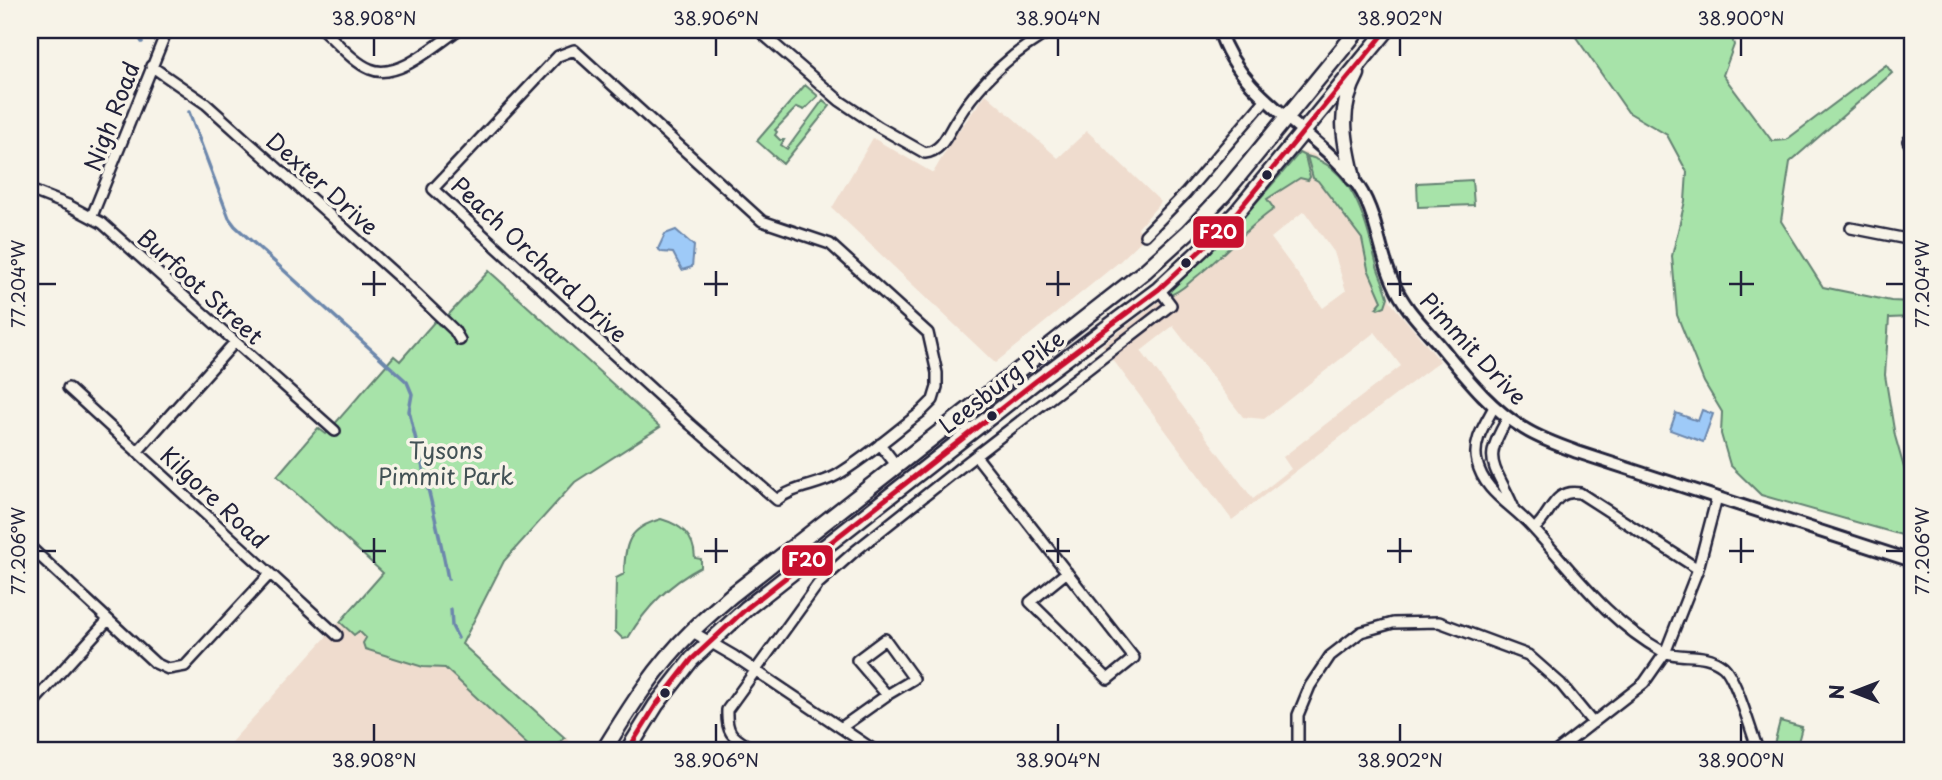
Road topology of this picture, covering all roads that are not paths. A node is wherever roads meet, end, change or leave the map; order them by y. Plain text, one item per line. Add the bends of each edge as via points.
1 (167, 30) edge
2 (323, 30) edge
3 (458, 30) edge
4 (758, 30) edge
5 (1052, 30) edge
6 (1219, 30) edge
7 (1357, 30) edge
8 (1387, 30) edge
9 (1366, 56) junction
10 (151, 66) junction
11 (1266, 99) junction
12 (1287, 117) junction
13 (1303, 131) junction
14 (1912, 138) edge
15 (1912, 148) edge
16 (1353, 178) junction
17 (30, 190) edge
18 (92, 216) junction
19 (1850, 228) dead end
20 (1145, 235) dead end
21 (1912, 240) edge
22 (1160, 289) junction
23 (460, 340) dead end
24 (235, 342) junction
25 (68, 388) dead end
26 (1494, 407) junction
27 (1508, 418) junction
28 (335, 431) dead end
29 (880, 444) junction
30 (137, 452) junction
31 (976, 456) junction
32 (896, 465) junction
33 (1717, 497) junction
34 (1513, 507) junction
35 (1534, 529) junction
36 (30, 547) edge
37 (1912, 561) edge
38 (1698, 569) junction
39 (1067, 572) junction
40 (270, 574) junction
41 (108, 620) junction
42 (691, 631) junction
43 (337, 635) dead end
44 (710, 641) junction
45 (1665, 653) junction
46 (754, 670) junction
47 (887, 695) junction
48 (30, 706) edge
49 (1593, 723) junction
50 (842, 727) junction
51 (604, 750) edge
52 (628, 750) edge
53 (754, 750) edge
54 (874, 750) edge
55 (1298, 750) edge
56 (1558, 750) edge
57 (1758, 750) edge

1 - 10 street, Nigh Road
2 - 3 street via 363,65 386,72 401,68
4 - 5 street via 840,101 925,153 936,150 983,84
6 - 11 street, Pimmit Drive via 1237,68
7 - 12 main road, Leesburg Pike
8 - 9 main road, Leesburg Pike
9 - 13 main road, Leesburg Pike
9 - 16 main road via 1345,104 1343,124
10 - 18 street, Nigh Road
10 - 23 street, Dexter Drive via 206,104 402,280
11 - 12 street, Pimmit Drive
11 - 20 street
12 - 13 street, Pimmit Drive
12 - 32 main road, Leesburg Pike via 1223,195 1145,271
13 - 16 street, Pimmit Drive
13 - 22 main road, Leesburg Pike via 1237,212
14 - 15 street via 1908,141
16 - 26 street, Pimmit Drive via 1371,208 1402,302
17 - 18 street, Burfoot Street
18 - 24 street, Burfoot Street
19 - 21 street
22 - 31 street via 1171,305
22 - 44 main road, Leesburg Pike via 971,432
24 - 28 street, Burfoot Street
24 - 30 street
25 - 30 street, Kilgore Road
26 - 27 street, Pimmit Drive
26 - 34 street via 1479,434 1476,460 1484,482
27 - 33 street, Pimmit Drive via 1540,438 1577,452
27 - 34 street via 1492,450 1492,462
29 - 29 street, Peach Orchard Drive via 933,400 937,373 928,333 830,244 762,220 574,50 558,56 433,189 777,500 839,474
29 - 32 street
30 - 40 street, Kilgore Road
31 - 39 street
31 - 46 street via 818,584
32 - 42 main road, Leesburg Pike
33 - 37 street, Pimmit Drive
33 - 38 street
34 - 35 street
35 - 38 street via 1560,495 1580,493
35 - 45 street via 1601,606
36 - 41 street
38 - 45 street
39 - 39 street via 1030,602 1108,679 1134,658
40 - 41 street via 173,674
40 - 43 street, Kilgore Road
41 - 48 street
42 - 44 street
42 - 51 main road, Leesburg Pike via 640,694
44 - 46 street
44 - 52 main road, Leesburg Pike via 656,705
45 - 49 street via 1644,683
45 - 57 street via 1700,655 1723,666
46 - 50 street
46 - 53 street via 727,710 727,727
47 - 47 street via 914,679 885,639 858,660
47 - 50 street
49 - 55 street via 1561,684 1528,655 1439,622 1393,623 1361,632 1330,656 1298,715
49 - 56 street
50 - 54 street

